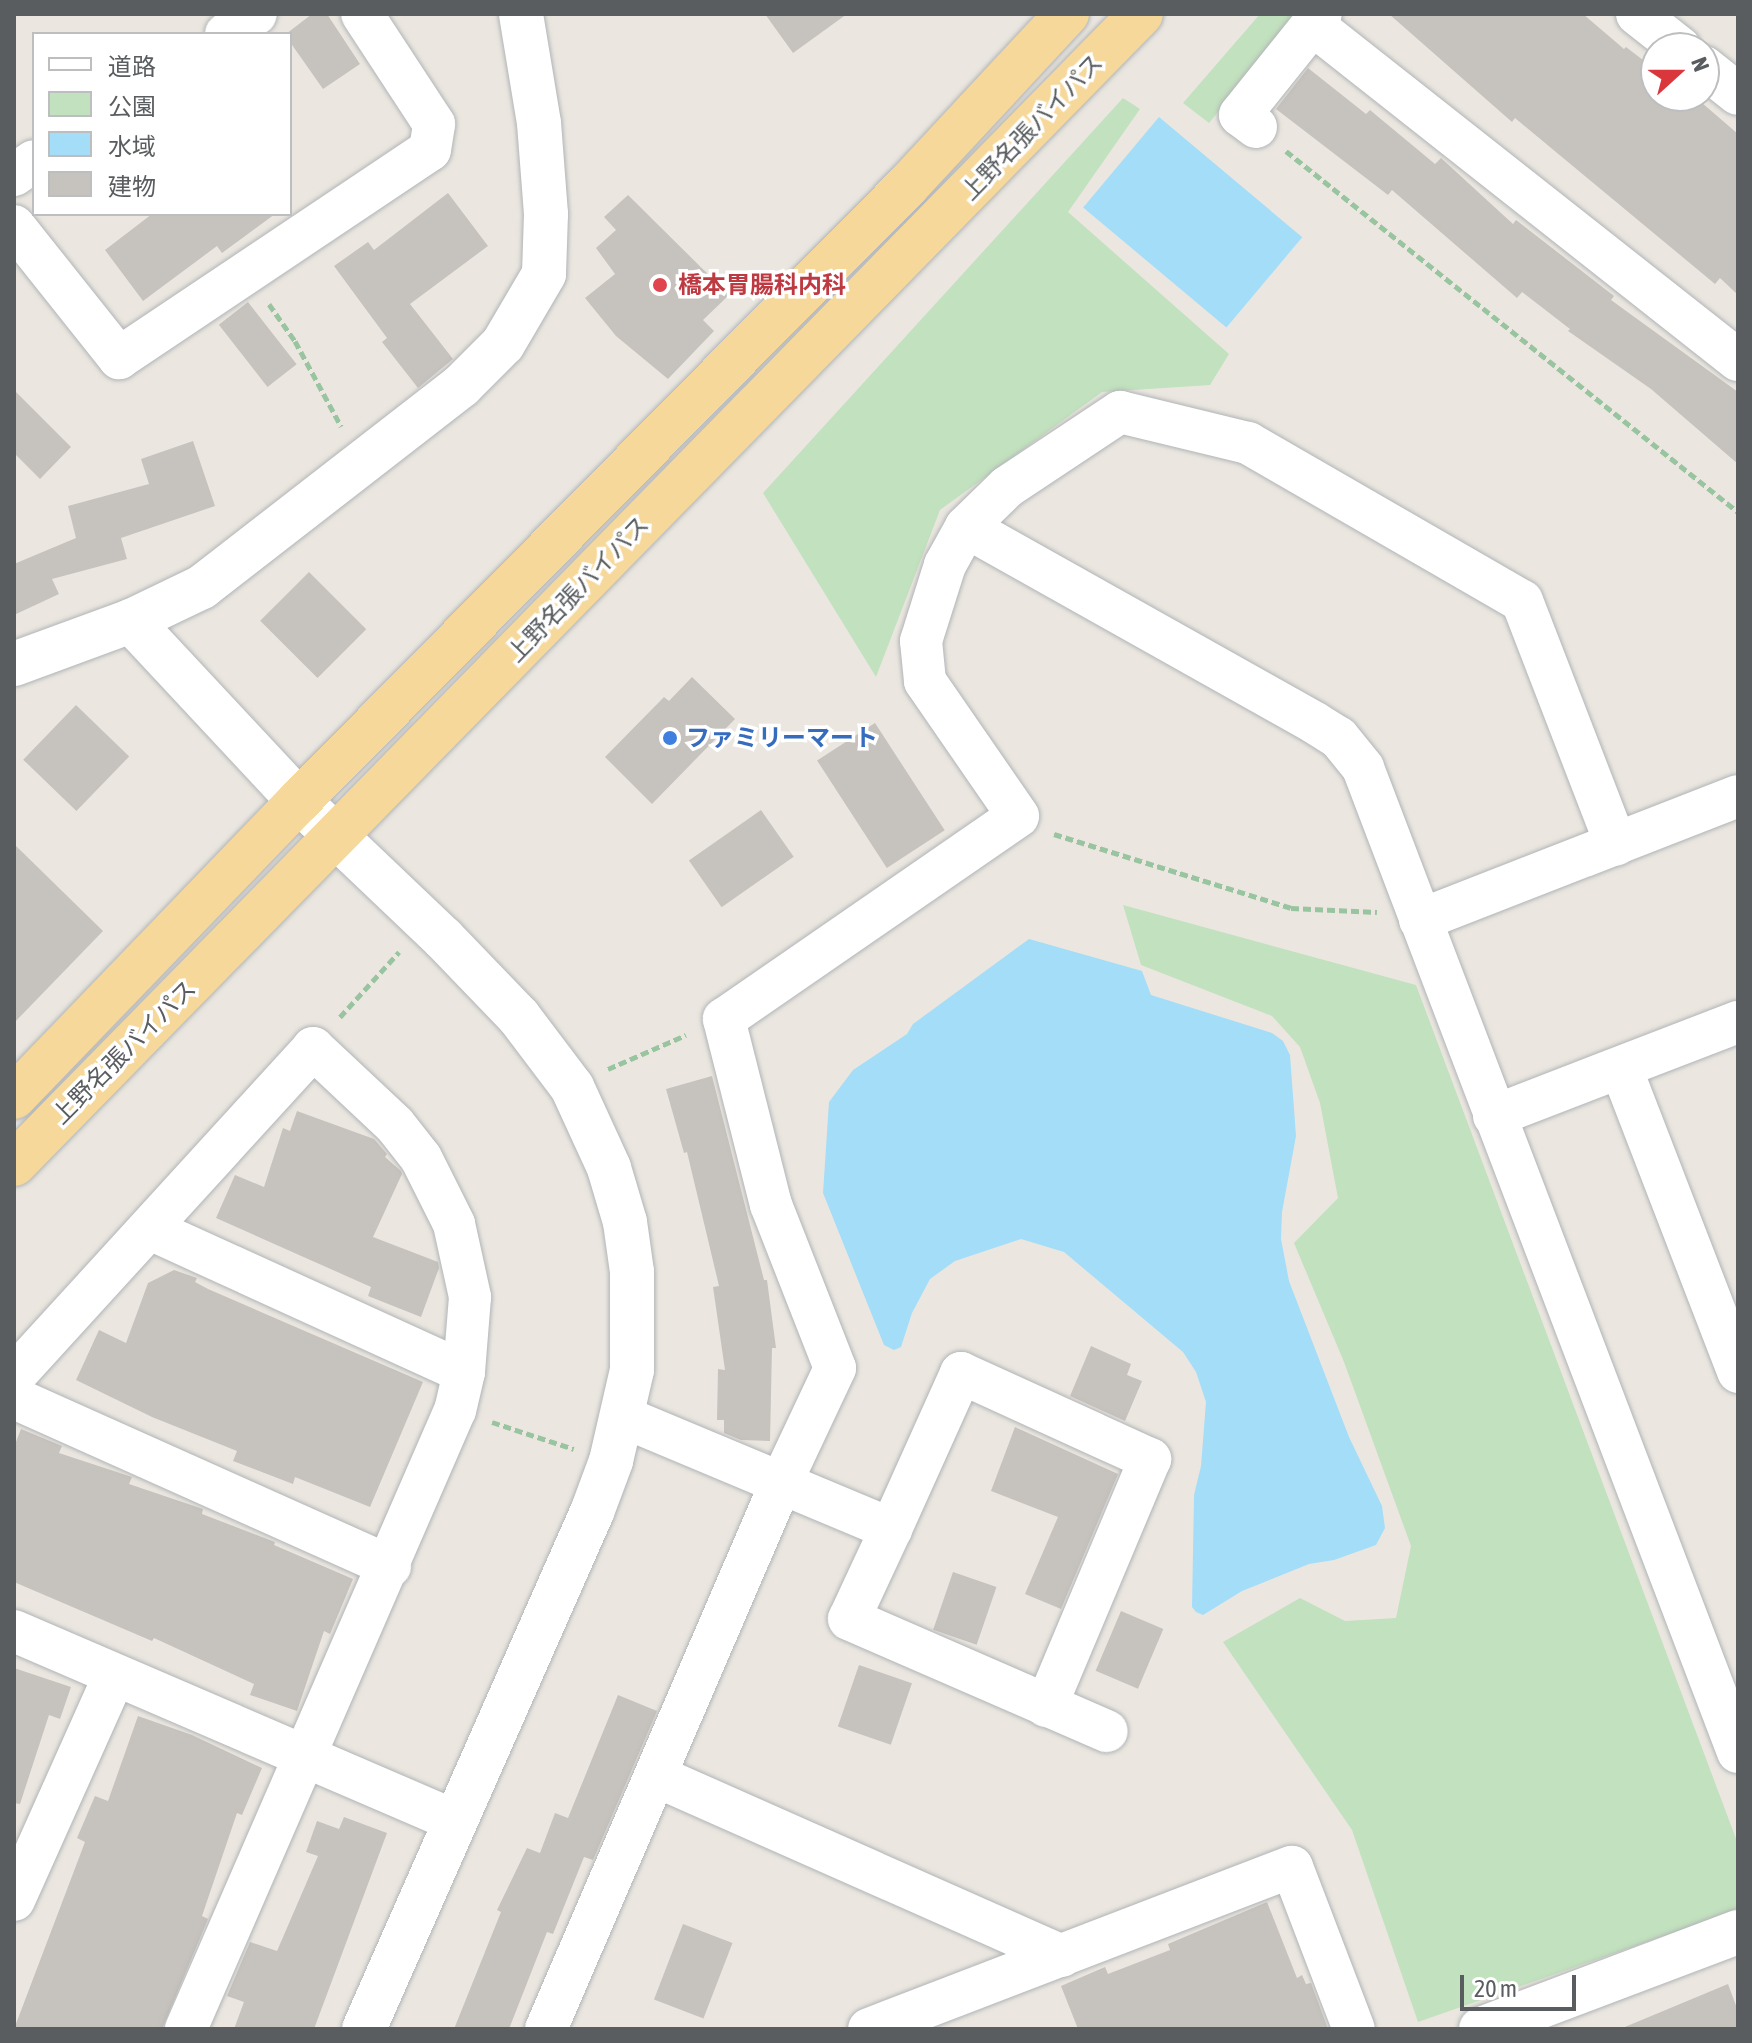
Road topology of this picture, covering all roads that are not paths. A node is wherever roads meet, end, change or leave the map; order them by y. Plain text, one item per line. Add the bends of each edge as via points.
1 (256, 14) edge
2 (362, 14) edge
3 (521, 14) edge
4 (1067, 14) edge
5 (1141, 14) edge
6 (1637, 14) edge
7 (1317, 19) edge
8 (229, 32) edge
9 (1660, 32) edge
10 (1720, 80) edge
11 (1738, 94) edge
12 (1256, 127) road end
13 (32, 162) edge
14 (14, 175) edge
15 (14, 226) edge
16 (1738, 360) edge
17 (966, 527) junction
18 (131, 621) junction
19 (14, 664) edge
20 (1738, 796) edge
21 (299, 801) junction
22 (336, 836) junction
23 (1616, 845) junction
24 (1420, 920) junction
25 (1738, 1022) edge
26 (1621, 1068) junction
27 (14, 1097) edge
28 (1494, 1116) junction
29 (14, 1164) edge
30 (150, 1229) junction
31 (1738, 1372) edge
32 (14, 1376) edge
33 (460, 1391) junction
34 (14, 1398) edge
35 (621, 1416) junction
36 (781, 1483) junction
37 (891, 1529) junction
38 (390, 1566) junction
39 (14, 1631) edge
40 (114, 1676) junction
41 (1729, 1701) edge
42 (1046, 1706) junction
43 (1107, 1731) dead end
44 (1738, 1752) edge
45 (305, 1758) junction
46 (656, 1776) junction
47 (456, 1821) junction
48 (19, 1874) edge
49 (1738, 1932) edge
50 (1062, 1956) junction
51 (186, 2029) edge
52 (364, 2029) edge
53 (546, 2029) edge
54 (869, 2029) edge
55 (1354, 2029) edge
56 (1481, 2029) edge

1 - 8 street
2 - 15 street via 434,124 430,150 119,358
3 - 18 street via 539,123 544,274 503,344 461,386 202,587
4 - 21 highway, 上野名張バイパス via 907,186
5 - 22 highway, 上野名張バイパス
6 - 9 street
7 - 12 street via 1240,115
7 - 16 street
10 - 11 street
13 - 14 street
17 - 23 street via 1007,487 1120,412 1248,443 1522,601
17 - 24 street via 1339,738 1363,768
17 - 36 street via 945,565 921,641 925,681 1018,816 724,1019 771,1205 835,1368
18 - 19 street
18 - 21 street
20 - 23 street
21 - 22 street
21 - 27 highway, 上野名張バイパス
22 - 29 highway, 上野名張バイパス
22 - 35 street via 519,1017 572,1087 593,1129 625,1222 632,1272 632,1370
23 - 24 street
24 - 28 street
25 - 26 street
26 - 28 street
26 - 31 street
28 - 41 street
30 - 32 street
30 - 33 street
30 - 33 street via 313,1048 395,1125 421,1158 443,1201 460,1245 470,1297
33 - 38 street
34 - 38 street
35 - 36 street
35 - 47 street via 592,1512
36 - 37 street
36 - 46 street
37 - 42 street via 849,1619
37 - 42 street via 961,1373 1150,1459
38 - 45 street
39 - 40 street
40 - 45 street
40 - 48 street
41 - 44 street
42 - 43 street
45 - 47 street
45 - 51 street
46 - 50 street
46 - 53 street
47 - 52 street
49 - 56 street
50 - 54 street
50 - 55 street via 1292,1867

